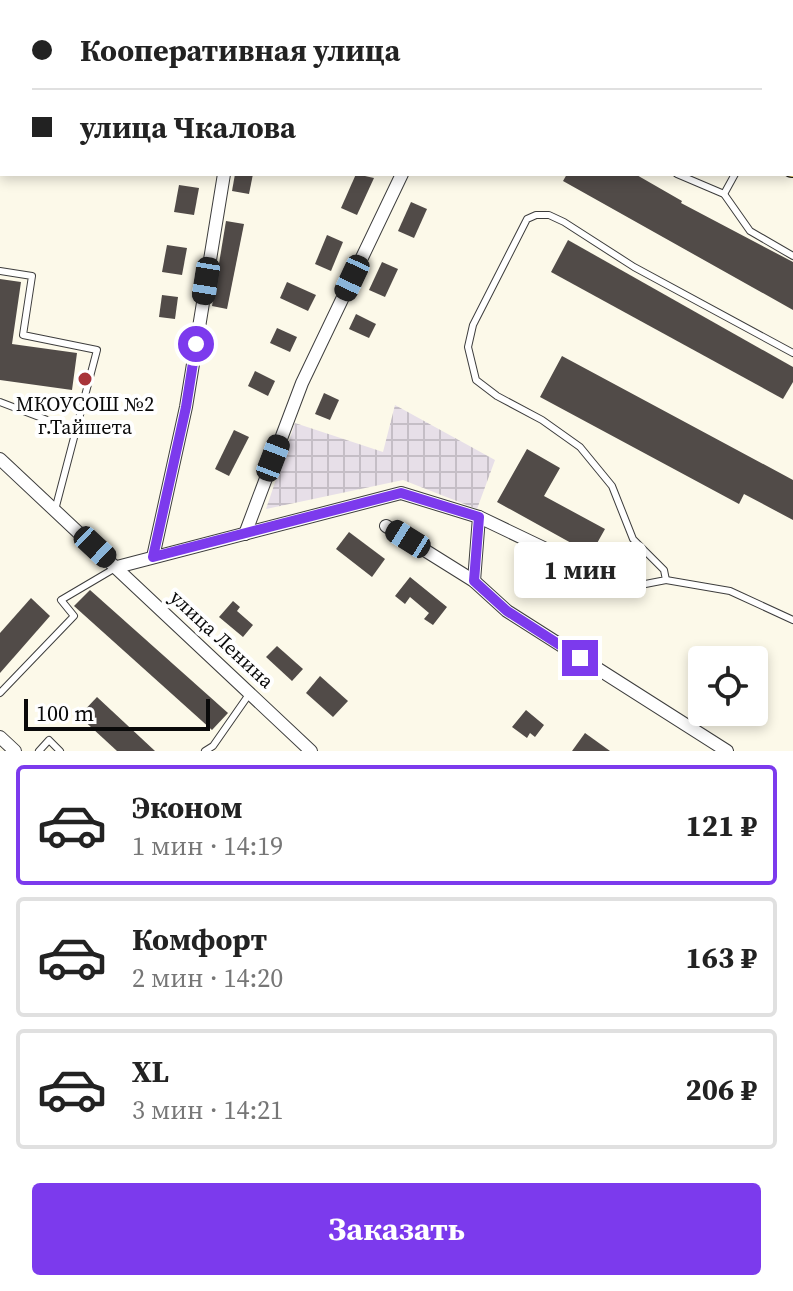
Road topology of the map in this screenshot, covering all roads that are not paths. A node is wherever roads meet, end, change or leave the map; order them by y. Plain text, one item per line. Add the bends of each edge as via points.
1 (224, 176) edge
2 (401, 176) edge
3 (682, 176) edge
4 (734, 176) edge
5 (724, 194) junction
6 (793, 256) edge
7 (0, 271) edge
8 (793, 353) edge
9 (0, 402) edge
10 (76, 431) junction
11 (0, 459) edge
12 (55, 510) junction
13 (479, 517) junction
14 (386, 526) dead end
15 (245, 534) junction
16 (153, 557) junction
17 (117, 567) junction
18 (598, 574) joint
19 (666, 580) junction
20 (474, 581) junction
21 (793, 620) edge
22 (0, 693) edge
23 (250, 693) junction
24 (0, 737) edge
25 (15, 751) edge
26 (39, 751) edge
27 (60, 751) edge
28 (205, 751) edge
29 (311, 751) edge
30 (727, 751) edge

1 - 16 street via 186,407
2 - 15 street via 302,383
3 - 5 lane
4 - 5 lane
5 - 6 lane via 750,231
7 - 10 lane via 32,276 23,335 97,350
8 - 19 lane via 549,215 527,219 473,325 468,347 476,380 580,447 612,486 633,539 664,570
9 - 10 lane
10 - 12 lane
11 - 12 street, улица Ленина
12 - 17 street, улица Ленина
13 - 15 street via 401,493
13 - 18 street
13 - 20 street
14 - 20 street
15 - 16 street
16 - 17 street
17 - 22 lane via 61,600 74,616
17 - 23 street, улица Ленина
18 - 19 lane via 635,586
19 - 21 lane via 730,591
20 - 30 street via 507,611
23 - 28 lane
23 - 29 street, улица Ленина
24 - 25 street
26 - 27 lane via 49,740

